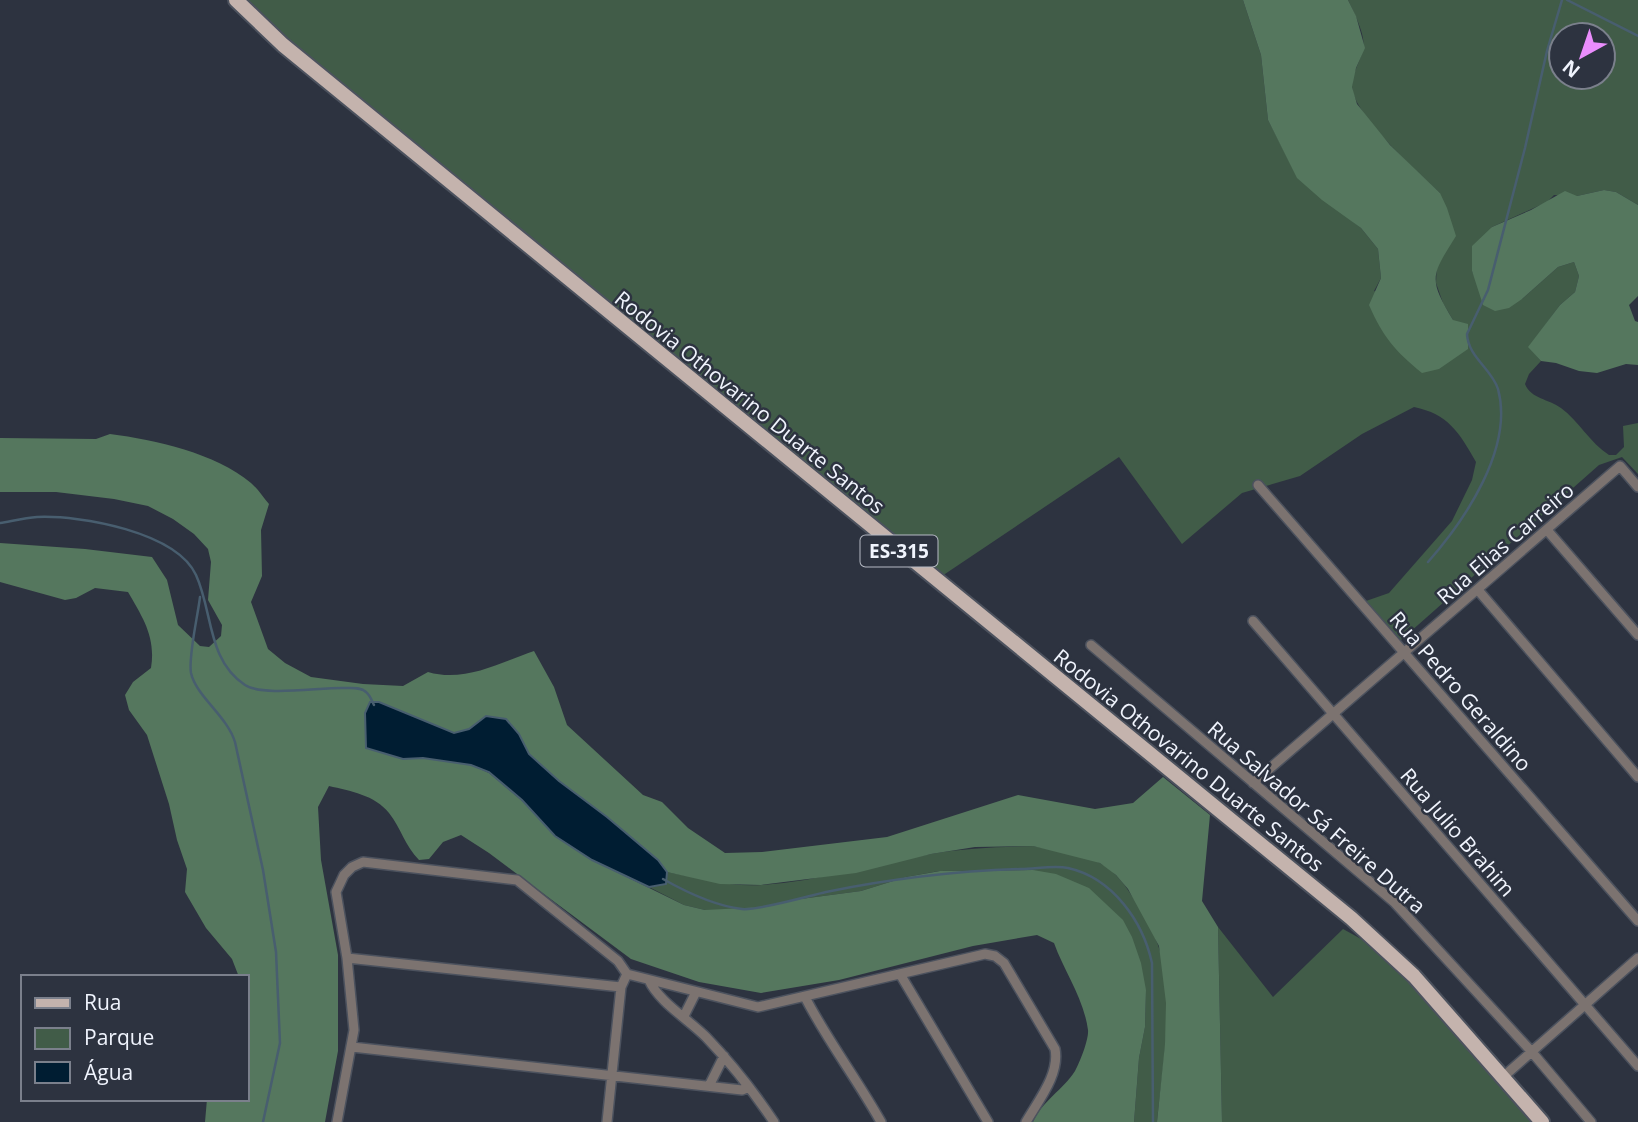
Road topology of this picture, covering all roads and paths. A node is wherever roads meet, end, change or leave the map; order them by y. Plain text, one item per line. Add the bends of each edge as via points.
1 (236, 0) edge
2 (1258, 485) dead end
3 (1638, 487) edge
4 (1547, 530) junction
5 (1478, 590) junction
6 (1253, 621) dead end
7 (1638, 635) edge
8 (1091, 645) dead end
9 (1406, 652) junction
10 (1334, 715) junction
11 (1638, 777) edge
12 (1253, 783) junction
13 (1638, 920) edge
14 (347, 958) junction
15 (1638, 958) edge
16 (627, 974) junction
17 (900, 974) junction
18 (649, 979) junction
19 (621, 988) junction
20 (696, 992) junction
21 (805, 997) junction
22 (1584, 1005) junction
23 (684, 1016) junction
24 (352, 1047) junction
25 (1531, 1051) junction
26 (724, 1056) junction
27 (1638, 1066) edge
28 (612, 1076) junction
29 (1503, 1077) junction
30 (709, 1086) junction
31 (749, 1087) junction
32 (337, 1122) edge
33 (607, 1122) edge
34 (774, 1122) edge
35 (881, 1122) edge
36 (988, 1122) edge
37 (1026, 1122) edge
38 (1542, 1122) edge
39 (1591, 1122) edge

1 - 29 main road, Rodovia Othovarino Duarte Santos / ES-315 via 314,72 1351,918 1413,976
2 - 9 street, Rua Pedro Geraldino
3 - 4 street, Rua Elias Carreiro via 1620,466
4 - 5 street, Rua Elias Carreiro
4 - 7 street
5 - 9 street, Rua Elias Carreiro
5 - 11 street
6 - 10 street, Rua Julio Brahim
8 - 12 street, Rua Salvador Sá Freire Dutra
9 - 10 street, Rua Elias Carreiro
9 - 13 street, Rua Pedro Geraldino
10 - 12 street, Rua Elias Carreiro
10 - 22 street, Rua Julio Brahim
12 - 25 street, Rua Salvador Sá Freire Dutra via 1394,902
14 - 16 street via 336,892 344,875 363,862 517,880 618,961
14 - 19 street
14 - 24 street
15 - 22 street
16 - 18 street
16 - 19 street
17 - 21 street
17 - 36 street
17 - 37 street via 985,954 1004,963 1056,1054 1054,1071
18 - 20 street
18 - 23 street via 654,990
19 - 28 street
20 - 21 street via 758,1007
20 - 23 street
21 - 35 street
22 - 25 street
22 - 27 street, Rua Julio Brahim
23 - 26 street
24 - 28 street
24 - 32 street
25 - 29 street
25 - 39 street, Rua Salvador Sá Freire Dutra
26 - 30 street
26 - 31 street
28 - 30 street
28 - 33 street
29 - 38 main road, Rodovia Othovarino Duarte Santos / ES-315
30 - 31 street
31 - 34 street

